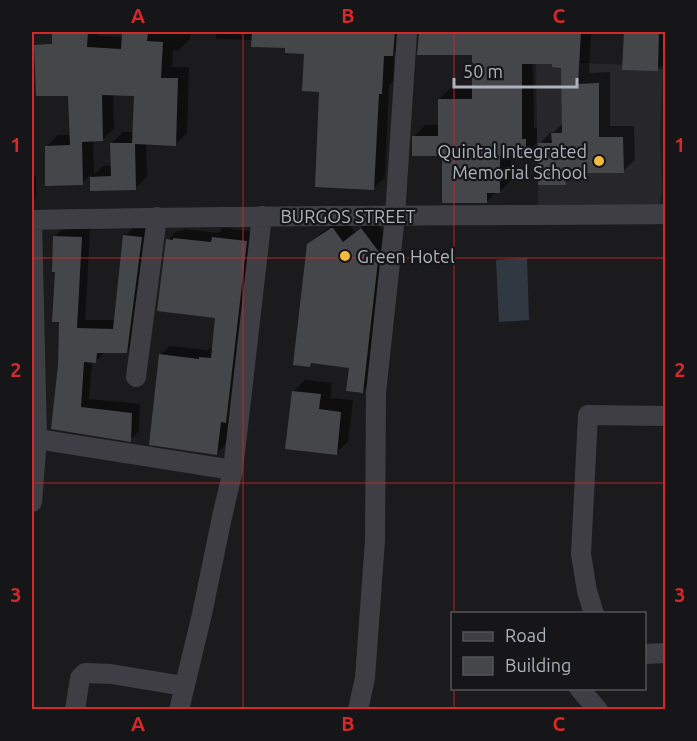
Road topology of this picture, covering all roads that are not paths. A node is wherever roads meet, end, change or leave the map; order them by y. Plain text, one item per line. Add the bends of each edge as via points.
1 (407, 32) edge
2 (666, 214) edge
3 (262, 216) junction
4 (395, 216) junction
5 (157, 217) junction
6 (32, 220) edge
7 (136, 377) dead end
8 (666, 416) edge
9 (37, 439) junction
10 (233, 470) junction
11 (32, 502) edge
12 (593, 612) edge
13 (666, 653) edge
14 (646, 654) edge
15 (184, 686) junction
16 (581, 690) edge
17 (75, 710) edge
18 (179, 710) edge
19 (358, 710) edge
20 (598, 710) edge

1 - 4 street
2 - 4 street, BURGOS STREET
3 - 4 street, BURGOS STREET
3 - 5 street, BURGOS STREET
3 - 10 street
4 - 19 street via 376,393 375,540 365,678
5 - 6 street, BURGOS STREET
5 - 7 street
6 - 9 street
8 - 12 street via 588,415 581,554
9 - 10 street
9 - 11 street
10 - 15 street
13 - 14 street
15 - 17 street via 85,673 80,678
15 - 18 street
16 - 20 street

